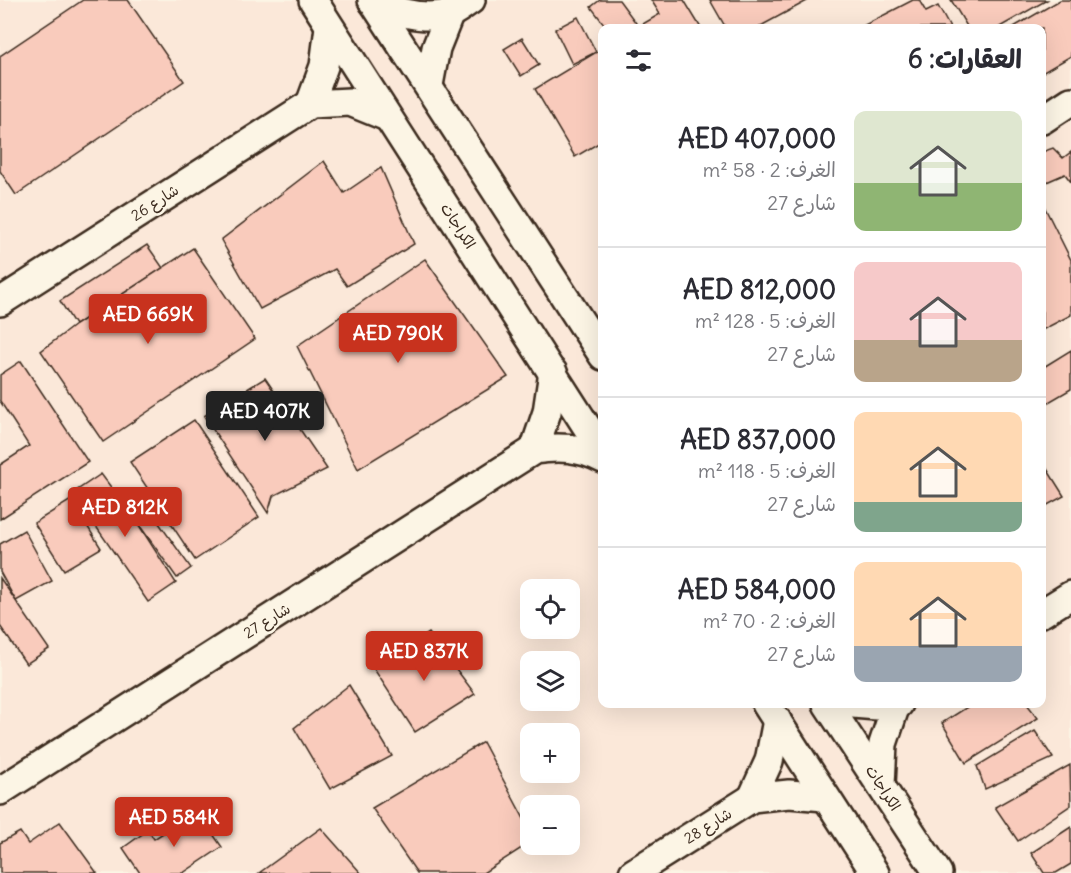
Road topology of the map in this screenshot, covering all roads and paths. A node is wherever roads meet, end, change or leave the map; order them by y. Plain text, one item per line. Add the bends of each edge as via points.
1 (313, 0) edge
2 (373, 1) edge
3 (460, 6) edge
4 (329, 27) junction
5 (429, 85) junction
6 (1071, 101) edge
7 (310, 104) junction
8 (387, 117) junction
9 (1046, 117) edge
10 (0, 302) edge
11 (598, 344) edge
12 (553, 372) junction
13 (598, 444) edge
14 (534, 450) junction
15 (598, 457) edge
16 (1071, 595) edge
17 (1046, 611) edge
18 (830, 708) edge
19 (896, 708) edge
20 (772, 712) edge
21 (881, 785) junction
22 (0, 791) edge
23 (825, 797) junction
24 (752, 798) junction
25 (633, 873) edge
26 (875, 873) edge
27 (938, 873) edge

1 - 4 street, الكراجات
2 - 3 street via 411,14
2 - 5 street
3 - 5 street via 436,48
4 - 7 street via 324,66
4 - 8 street, الكراجات
5 - 11 street
6 - 9 street
7 - 8 street, شارع 26 via 350,102
7 - 10 street, شارع 26
8 - 12 street, الكراجات
12 - 13 street, الكراجات
12 - 14 street via 547,412
14 - 15 street, شارع 27 via 573,448
14 - 22 street, شارع 27
16 - 17 street
18 - 21 street, الكراجات
19 - 21 street via 883,744
20 - 23 street
20 - 24 street via 769,760
21 - 27 street, الكراجات
23 - 24 street, شارع 28 via 789,794
23 - 26 street
24 - 25 street, شارع 28

